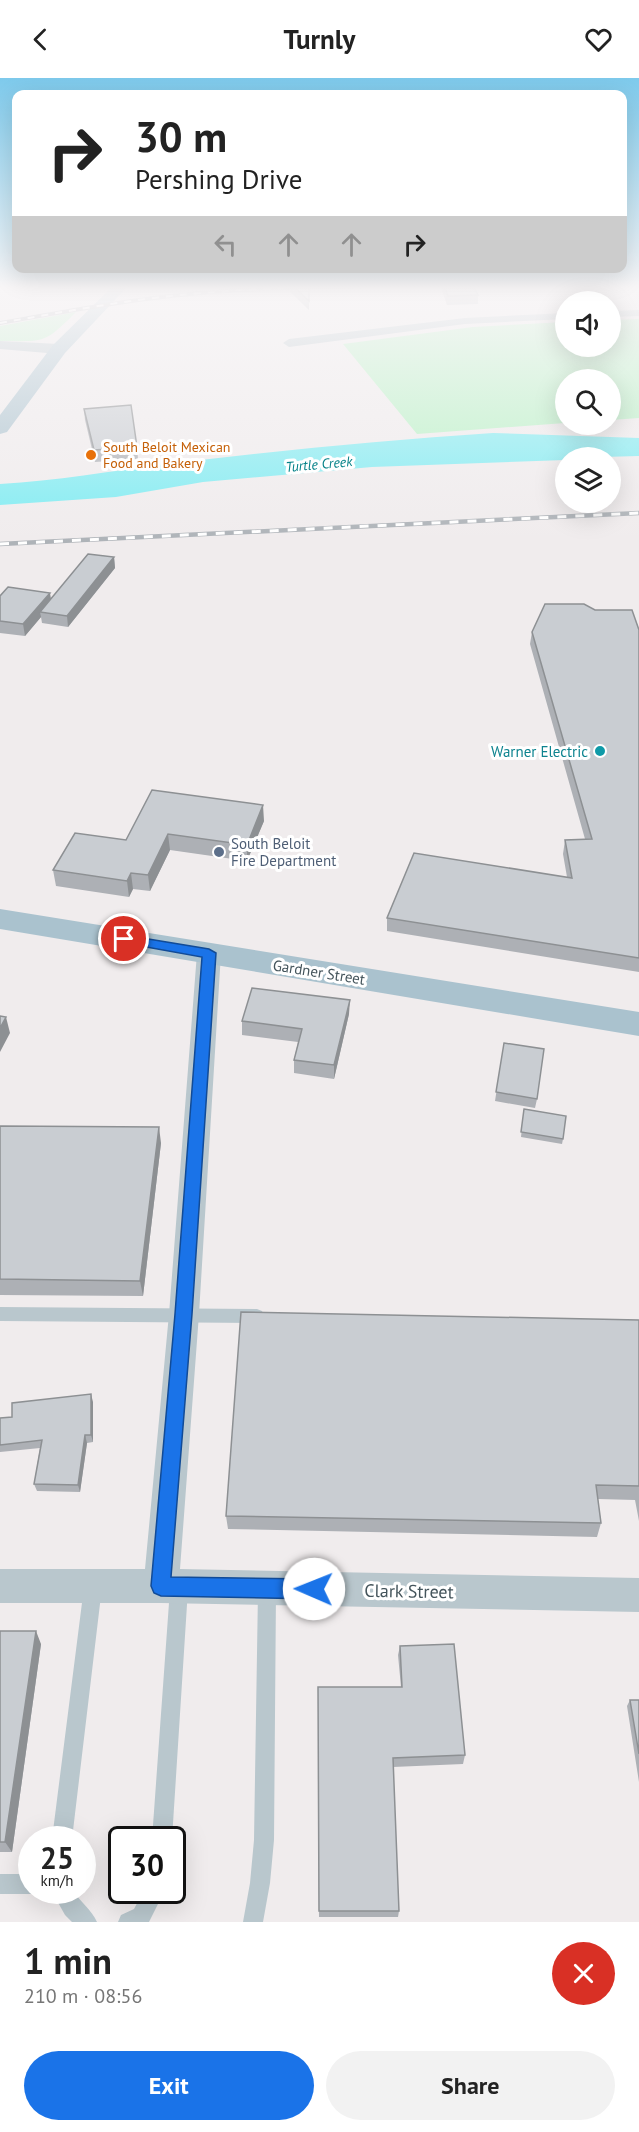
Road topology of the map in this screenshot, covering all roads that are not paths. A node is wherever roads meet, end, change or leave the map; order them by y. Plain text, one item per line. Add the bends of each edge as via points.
1 (42, 371) edge
2 (0, 428) edge
3 (0, 919) edge
4 (209, 953) junction
5 (639, 1024) edge
6 (0, 1314) edge
7 (184, 1314) junction
8 (268, 1316) edge
9 (0, 1586) edge
10 (93, 1586) junction
11 (170, 1587) junction
12 (267, 1588) junction
13 (639, 1595) edge
14 (64, 1826) edge
15 (162, 1826) edge
16 (0, 1884) edge
17 (18, 1884) edge
18 (70, 1904) edge
19 (148, 1904) edge
20 (139, 1920) edge
21 (87, 1922) edge
22 (253, 1922) edge

1 - 2 main road
3 - 4 main road, Gardner Street
4 - 5 main road, Gardner Street
4 - 7 street
6 - 7 lane
7 - 8 lane
7 - 11 street
9 - 10 street, Clark Street
10 - 11 street, Clark Street
10 - 14 lane
11 - 12 street, Clark Street
11 - 15 lane
12 - 13 street, Clark Street
12 - 22 lane via 264,1839
16 - 17 lane
18 - 21 lane
19 - 20 lane

